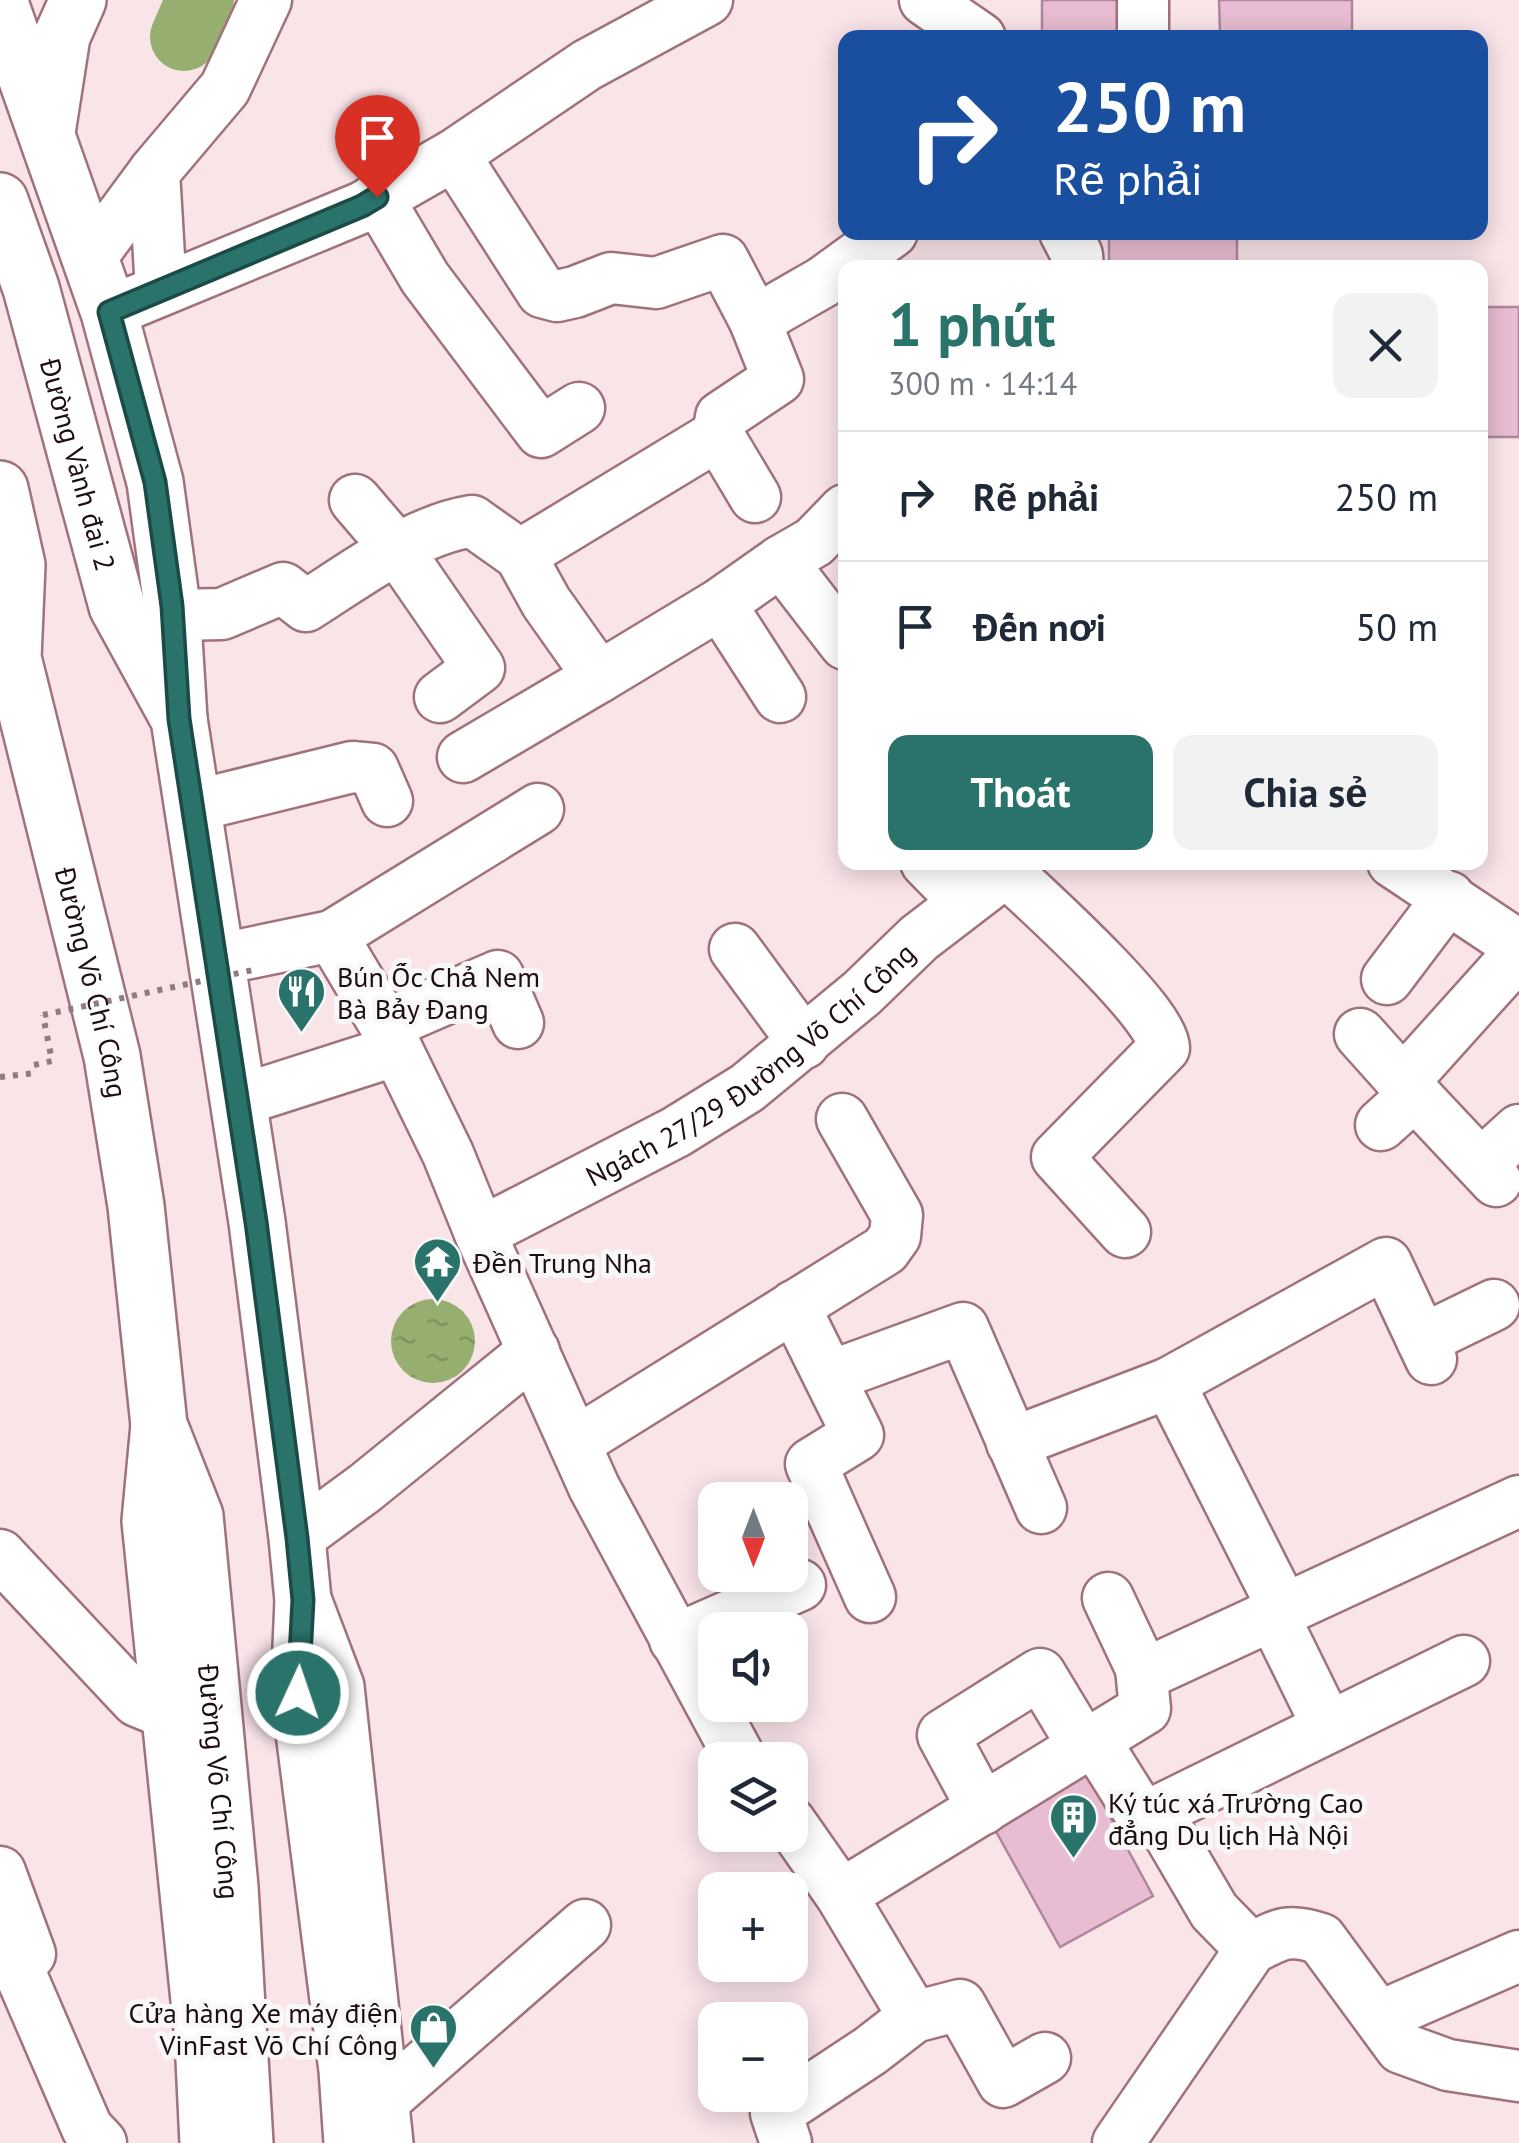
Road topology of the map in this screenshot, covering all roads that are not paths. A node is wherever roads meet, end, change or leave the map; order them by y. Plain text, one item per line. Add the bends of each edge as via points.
1 (78, 0) edge
2 (266, 0) edge
3 (706, 0) edge
4 (925, 0) edge
5 (1143, 0) edge
6 (0, 2) edge
7 (625, 19) edge
8 (968, 30) edge
9 (1144, 30) edge
10 (46, 134) junction
11 (454, 156) junction
12 (154, 172) junction
13 (377, 197) junction
14 (0, 201) edge
15 (881, 240) edge
16 (89, 260) junction
17 (855, 260) edge
18 (838, 272) edge
19 (161, 290) junction
20 (109, 312) junction
21 (755, 321) junction
22 (579, 408) dead end
23 (718, 435) junction
24 (0, 490) edge
25 (755, 498) dead end
26 (356, 500) dead end
27 (838, 517) edge
28 (397, 549) junction
29 (520, 555) junction
30 (781, 560) junction
31 (720, 604) junction
32 (173, 616) junction
33 (838, 622) edge
34 (6, 648) edge
35 (600, 676) junction
36 (440, 698) dead end
37 (780, 698) dead end
38 (179, 719) junction
39 (463, 757) dead end
40 (388, 801) dead end
41 (194, 806) junction
42 (538, 809) dead end
43 (934, 870) edge
44 (1008, 870) edge
45 (1015, 870) edge
46 (1407, 870) edge
47 (1450, 897) junction
48 (965, 902) junction
49 (332, 936) junction
50 (735, 948) dead end
51 (1519, 949) edge
52 (235, 965) junction
53 (1387, 980) dead end
54 (518, 1023) dead end
55 (1360, 1034) dead end
56 (391, 1038) junction
57 (804, 1043) junction
58 (238, 1100) junction
59 (1400, 1100) junction
60 (842, 1119) dead end
61 (1504, 1153) edge
62 (1125, 1232) dead end
63 (480, 1233) junction
64 (1494, 1305) dead end
65 (794, 1306) junction
66 (534, 1351) junction
67 (831, 1376) junction
68 (1169, 1383) junction
69 (159, 1425) junction
70 (1012, 1442) junction
71 (574, 1443) junction
72 (1519, 1501) edge
73 (1041, 1508) dead end
74 (297, 1538) junction
75 (0, 1554) edge
76 (784, 1592) edge
77 (870, 1596) dead end
78 (1108, 1598) dead end
79 (1278, 1613) junction
80 (675, 1640) junction
81 (1464, 1661) dead end
82 (1141, 1668) junction
83 (154, 1708) junction
84 (1328, 1727) junction
85 (730, 1742) edge
86 (1089, 1744) junction
87 (983, 1808) junction
88 (1156, 1812) junction
89 (808, 1848) edge
90 (0, 1872) edge
91 (841, 1895) junction
92 (585, 1925) dead end
93 (1251, 1948) junction
94 (1519, 1956) edge
95 (7, 1961) edge
96 (914, 2018) junction
97 (1379, 2018) junction
98 (1045, 2058) dead end
99 (1519, 2076) edge
100 (373, 2130) edge
101 (101, 2143) edge
102 (208, 2143) edge
103 (246, 2143) edge
104 (786, 2143) edge
105 (1118, 2143) edge

1 - 10 main road via 62,36
2 - 12 street via 224,88
3 - 7 street
4 - 8 street
5 - 9 street
6 - 10 main road
7 - 11 street via 587,64
10 - 16 main road
11 - 13 street
11 - 21 street via 542,292 557,296 611,278 656,283 723,260
12 - 16 street
12 - 19 street
13 - 19 street
13 - 22 street via 425,278 541,432
14 - 38 main road, Đường Vành đai 2 via 31,288 117,606
15 - 17 street
16 - 20 main road
18 - 21 street
19 - 20 street
20 - 32 main road via 155,482
21 - 23 street via 778,379 722,417
23 - 25 street
23 - 29 street
24 - 34 main road via 17,565
26 - 28 street
27 - 30 street via 814,542
28 - 29 street via 472,521
28 - 32 street via 306,606 282,588 222,614
28 - 36 street via 479,668
29 - 35 street
30 - 31 street
30 - 33 street
31 - 35 street
31 - 37 street
32 - 38 main road
34 - 69 main road, Đường Võ Chí Công via 112,1056
35 - 39 street
38 - 41 main road
40 - 41 street via 373,769 352,768
41 - 52 main road
42 - 49 street
43 - 48 street
44 - 48 street, Ngách 27/29 Đường Võ Chí Công
45 - 62 street, Ngách 27/29 Đường Võ Chí Công via 1141,1006 1164,1040 1164,1048 1057,1157
46 - 47 street
47 - 51 street
47 - 53 street
48 - 57 street, Ngách 27/29 Đường Võ Chí Công
49 - 52 street
49 - 56 street
50 - 57 street
51 - 59 street
52 - 58 main road
54 - 56 street via 498,976
55 - 59 street
56 - 58 street
56 - 63 street
57 - 63 street, Ngách 27/29 Đường Võ Chí Công via 676,1132
58 - 74 main road
59 - 61 street
60 - 65 street via 898,1226 871,1261
63 - 66 street
64 - 68 street via 1426,1350 1386,1263
65 - 67 street
65 - 71 street
66 - 71 street
66 - 74 street
67 - 70 street via 962,1328
67 - 77 street via 858,1435 811,1464
68 - 70 street
68 - 79 street
69 - 83 main road, Đường Võ Chí Công via 150,1522
69 - 103 main road, Đường Võ Chí Công via 195,1516
70 - 73 street
71 - 80 street
72 - 79 street
74 - 100 main road via 303,1600 298,1693 344,2052
75 - 83 street
76 - 80 street
78 - 82 street
79 - 82 street via 1152,1672
79 - 84 street
80 - 85 street
81 - 84 street
82 - 86 street via 1145,1709
83 - 102 main road, Đường Võ Chí Công via 203,2040
84 - 88 street
86 - 87 street
86 - 87 street via 1040,1674 943,1735
86 - 88 street via 1138,1810
87 - 91 street
88 - 93 street via 1214,1911
89 - 91 street
90 - 95 street via 30,1954
91 - 96 street
92 - 100 street
93 - 97 street via 1280,1933 1322,1938
93 - 105 street
94 - 97 street
95 - 101 street via 87,2128
96 - 98 street via 960,2005 1003,2082
96 - 104 street via 776,2113
97 - 99 street via 1401,2048 1448,2065

